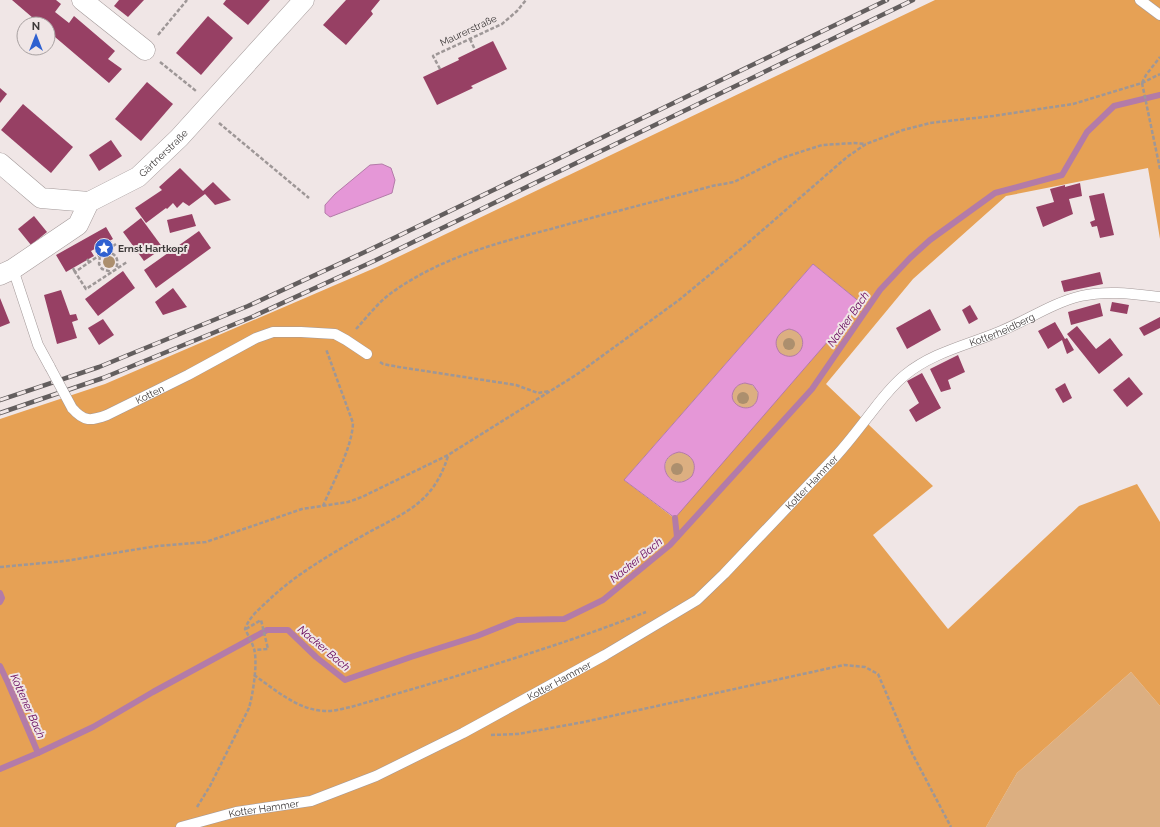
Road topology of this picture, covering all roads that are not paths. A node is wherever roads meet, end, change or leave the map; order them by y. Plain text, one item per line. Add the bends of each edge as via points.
1 (82, 0) edge
2 (304, 0) edge
3 (1140, 0) edge
4 (1160, 16) edge
5 (145, 50) road end
6 (0, 163) edge
7 (89, 202) junction
8 (7, 272) edge
9 (1160, 297) edge
10 (367, 354) road end
11 (868, 418) joint
12 (182, 827) edge

1 - 5 street
2 - 7 street, Gärtnerstraße via 179,138 138,177
3 - 4 lane
6 - 7 street via 40,198
7 - 8 street via 78,224
8 - 10 lane, Kotten, bridge via 38,344 72,408 80,417 88,419 102,417 264,334 335,334
9 - 11 lane, Kotterheidberg via 1121,292 1082,296 1060,302 1001,331 944,351 925,361 905,374 888,390
11 - 12 lane, Kotter Hammer via 836,456 697,600 605,655 463,733 376,776 311,801 236,812

